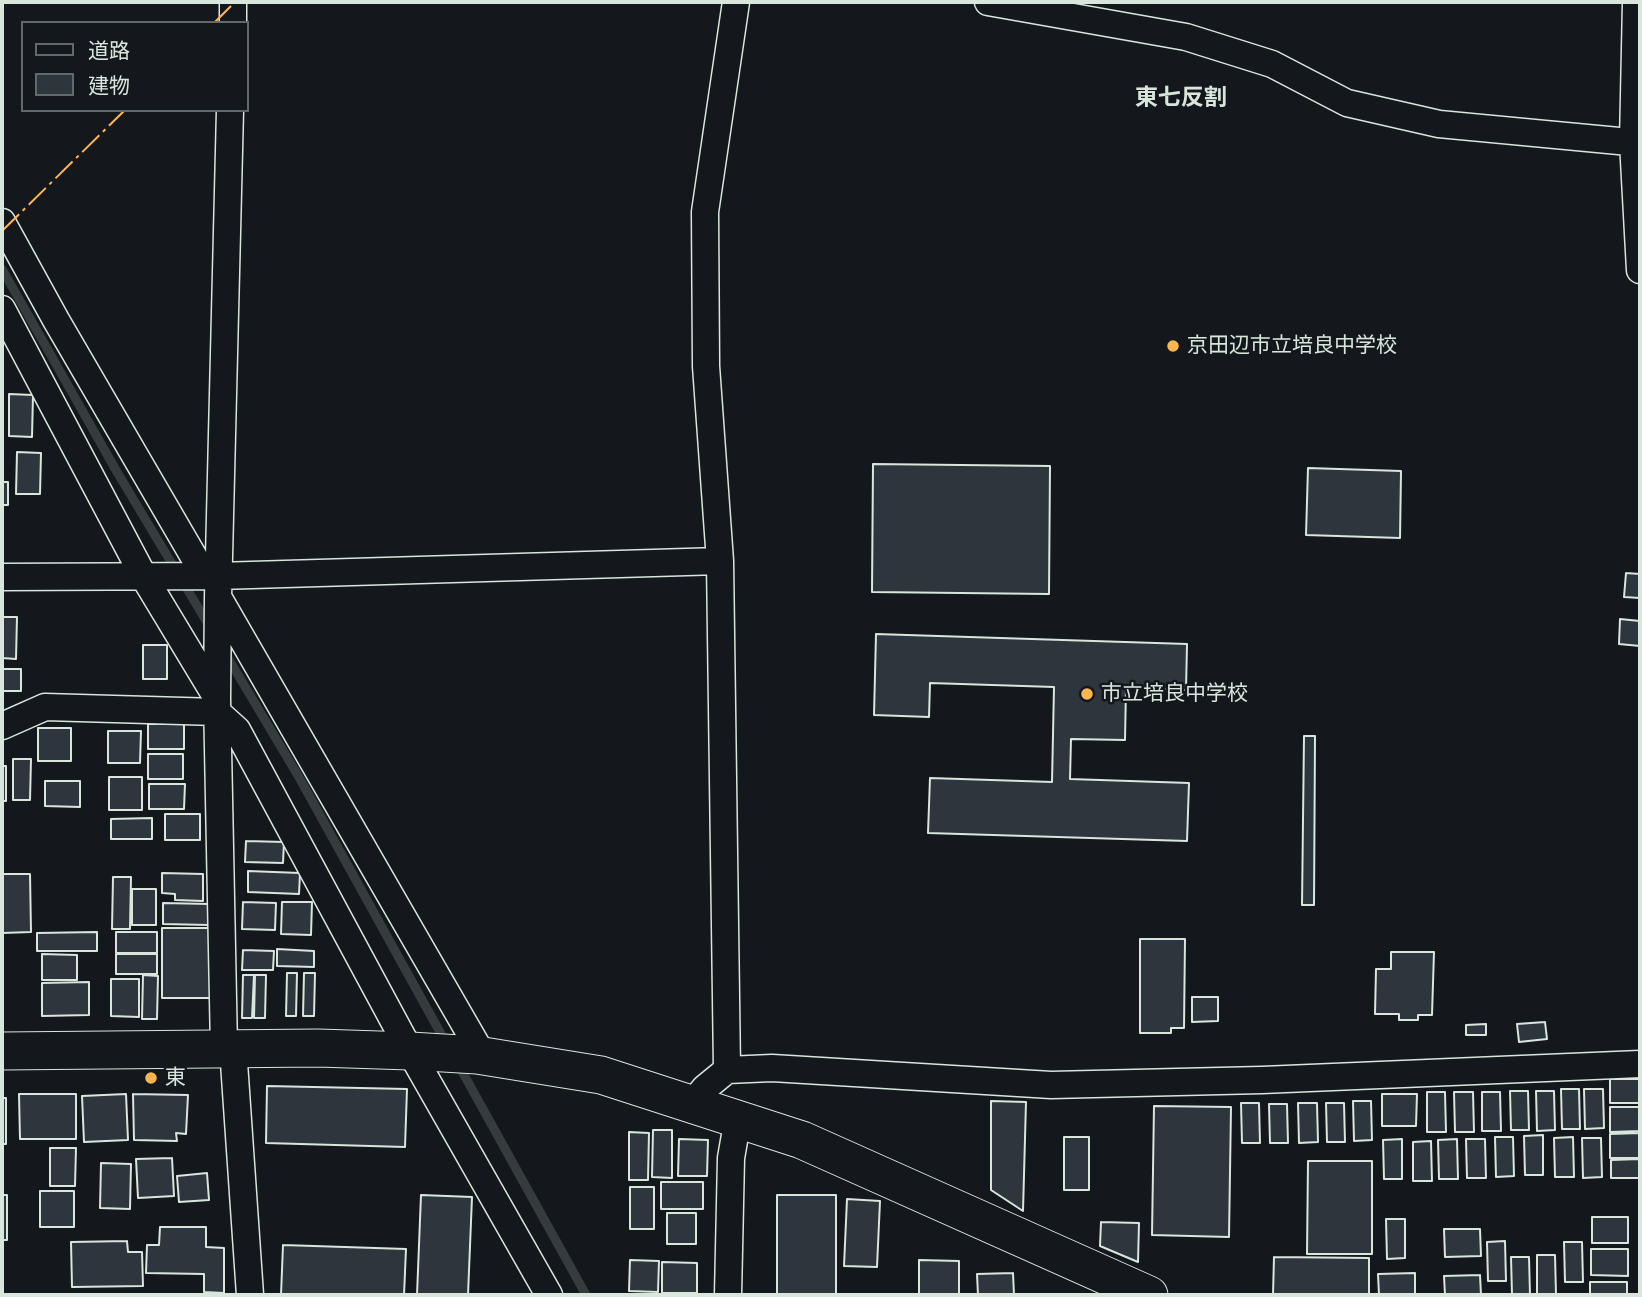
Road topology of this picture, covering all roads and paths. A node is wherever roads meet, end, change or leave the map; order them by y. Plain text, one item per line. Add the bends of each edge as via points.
1 (233, 2) edge
2 (736, 2) edge
3 (988, 2) edge
4 (1636, 2) edge
5 (233, 21) edge
6 (230, 112) edge
7 (1637, 142) edge
8 (2, 222) edge
9 (1640, 270) edge
10 (2, 309) edge
11 (720, 561) junction
12 (2, 577) edge
13 (147, 577) junction
14 (209, 581) junction
15 (217, 705) junction
16 (2, 726) edge
17 (229, 1049) junction
18 (2, 1051) edge
19 (418, 1051) junction
20 (480, 1056) junction
21 (1640, 1064) edge
22 (727, 1070) junction
23 (692, 1104) junction
24 (738, 1118) junction
25 (250, 1295) edge
26 (550, 1295) edge
27 (728, 1295) edge
28 (1149, 1295) edge

1 - 5 street
2 - 11 street via 705,212 706,366
3 - 7 street via 1186,37 1272,64 1347,103 1438,124
4 - 7 street
6 - 14 street
7 - 9 street
8 - 14 street
10 - 13 street
11 - 14 street
11 - 22 street
12 - 13 street
13 - 14 street
13 - 15 street
14 - 15 street
14 - 20 street
15 - 16 street via 45,707
15 - 17 street
15 - 19 street via 237,730
17 - 18 street
17 - 19 street
17 - 25 street
19 - 20 street
19 - 26 street
20 - 23 street via 601,1075
21 - 22 street via 1051,1085 772,1068
22 - 23 street
23 - 24 street
24 - 27 street via 731,1158
24 - 28 street via 802,1140

